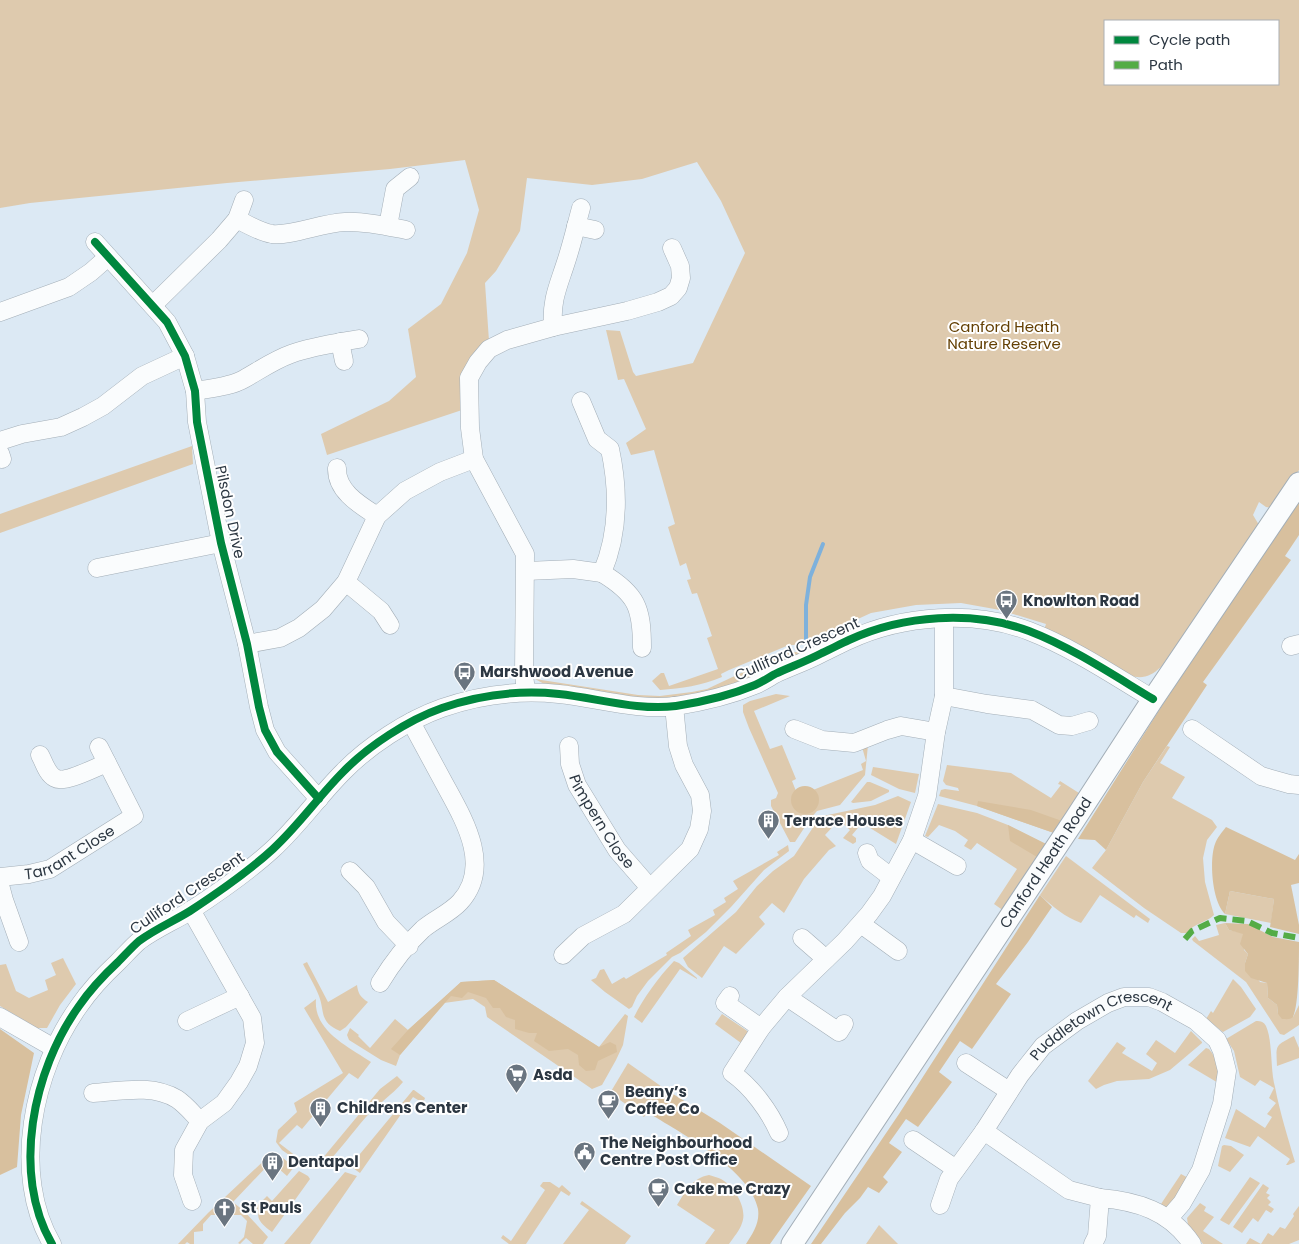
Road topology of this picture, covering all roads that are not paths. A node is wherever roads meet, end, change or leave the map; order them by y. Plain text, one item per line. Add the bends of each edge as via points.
1 (410, 177) dead end
2 (244, 200) dead end
3 (581, 208) dead end
4 (237, 219) junction
5 (388, 226) junction
6 (576, 226) junction
7 (406, 230) dead end
8 (595, 230) dead end
9 (95, 242) dead end
10 (672, 248) dead end
11 (108, 257) junction
12 (153, 305) junction
13 (0, 312) edge
14 (553, 327) junction
15 (359, 339) dead end
16 (340, 342) junction
17 (185, 356) junction
18 (344, 361) dead end
19 (195, 391) junction
20 (582, 401) dead end
21 (0, 441) edge
22 (474, 460) junction
23 (337, 468) dead end
24 (1299, 483) edge
25 (377, 516) junction
26 (222, 543) junction
27 (98, 568) dead end
28 (526, 571) junction
29 (602, 573) junction
30 (346, 582) junction
31 (944, 619) junction
32 (390, 625) dead end
33 (247, 644) junction
34 (642, 648) dead end
35 (526, 691) junction
36 (944, 696) junction
37 (1153, 699) junction
38 (674, 706) junction
39 (1089, 721) dead end
40 (411, 722) junction
41 (794, 729) dead end
42 (1192, 729) dead end
43 (936, 732) junction
44 (569, 746) dead end
45 (99, 747) dead end
46 (40, 755) dead end
47 (107, 762) junction
48 (1299, 785) edge
49 (319, 799) junction
50 (912, 840) junction
51 (867, 853) dead end
52 (957, 866) dead end
53 (350, 871) dead end
54 (0, 877) edge
55 (891, 877) junction
56 (0, 885) edge
57 (650, 888) junction
58 (191, 910) junction
59 (861, 924) junction
60 (802, 938) dead end
61 (19, 942) dead end
62 (409, 946) junction
63 (898, 950) dead end
64 (564, 955) dead end
65 (826, 959) junction
66 (380, 983) dead end
67 (240, 996) junction
68 (730, 996) dead end
69 (787, 996) junction
70 (0, 1017) edge
71 (186, 1021) dead end
72 (844, 1024) dead end
73 (761, 1028) junction
74 (54, 1048) junction
75 (966, 1063) dead end
76 (1009, 1091) junction
77 (94, 1093) dead end
78 (200, 1121) junction
79 (984, 1130) junction
80 (780, 1133) dead end
81 (913, 1140) dead end
82 (956, 1169) junction
83 (1100, 1198) junction
84 (192, 1201) dead end
85 (940, 1205) dead end
86 (1169, 1218) junction
87 (52, 1244) edge
88 (792, 1244) edge
89 (1093, 1244) edge
90 (1192, 1244) edge

1 - 5 street via 396,189
2 - 4 street
3 - 6 street
4 - 5 street via 270,234 345,222
4 - 12 street
5 - 7 street
6 - 8 street
6 - 14 street via 556,288
9 - 11 street, Pilsdon Drive
10 - 14 street via 681,278 671,296 627,311
11 - 12 street, Pilsdon Drive
11 - 13 street via 69,287
12 - 17 street, Pilsdon Drive via 167,322
14 - 22 street via 507,340 489,349 478,362 469,378
15 - 16 street
16 - 18 street
16 - 19 street via 293,353 243,380
17 - 19 street, Pilsdon Drive
17 - 21 street via 142,376 103,406 62,427
19 - 26 street, Pilsdon Drive via 197,422
20 - 29 street via 596,439 610,449 615,473 614,537
22 - 25 street via 440,472 405,491
22 - 28 street via 525,554
23 - 25 street via 336,478 346,492
24 - 37 main road, Canford Heath Road
25 - 30 street
26 - 27 street, Pilsdon Drive
26 - 33 street, Pilsdon Drive
28 - 29 street via 573,569
28 - 35 street
29 - 34 street via 628,591 636,602 642,626
30 - 32 street via 381,611
30 - 33 street via 323,609 299,628 280,638
31 - 36 street
31 - 37 street, Culliford Crescent via 977,618 1032,632 1083,657
31 - 38 street, Culliford Crescent via 875,629 754,685
33 - 49 street, Pilsdon Drive via 259,707 271,744
35 - 38 street, Culliford Crescent via 637,706
35 - 40 street, Culliford Crescent via 466,701
36 - 39 street via 1032,710 1058,725 1072,726
36 - 43 street
37 - 88 main road, Canford Heath Road
38 - 57 street via 678,746 700,795 702,811 699,829 690,849
40 - 49 street, Culliford Crescent via 364,753
40 - 62 street via 467,826 475,868 473,880 461,901 422,930
41 - 43 street via 822,740 854,743 901,726
42 - 48 street via 1261,776
43 - 50 street via 927,796
44 - 57 street, Pimpern Close via 570,764 577,785 617,850
45 - 47 street, Tarrant Close
46 - 47 street via 48,772 63,780
47 - 54 street, Tarrant Close via 138,822 50,869
49 - 58 street, Culliford Crescent via 275,848
50 - 52 street
50 - 55 street
51 - 55 street via 870,861
53 - 62 street via 366,887 386,922
55 - 59 street via 882,896
56 - 61 street via 17,914
57 - 64 street via 624,914 583,936
58 - 67 street
58 - 74 street, Culliford Crescent via 139,942 100,979 77,1008
59 - 63 street
59 - 65 street
60 - 65 street
62 - 66 street via 390,966
65 - 69 street
67 - 71 street
67 - 78 street via 252,1018 255,1043 248,1066 224,1103
68 - 73 street via 725,1003
69 - 72 street via 839,1032
69 - 73 street
70 - 74 street
73 - 80 street via 732,1073 758,1098
74 - 87 street, Culliford Crescent via 39,1095 29,1160 31,1186
75 - 76 street
76 - 79 street, Puddletown Crescent
76 - 86 street, Puddletown Crescent via 1043,1046 1077,1021 1124,997 1149,997 1196,1021 1217,1040 1227,1071 1222,1104 1202,1170
77 - 78 street via 159,1090 179,1100
78 - 84 street via 184,1150 183,1175
79 - 82 street, Puddletown Crescent
79 - 83 street via 1069,1190
81 - 82 street
82 - 85 street, Puddletown Crescent via 945,1186
83 - 86 street via 1122,1200
83 - 89 street via 1097,1236
86 - 90 street

